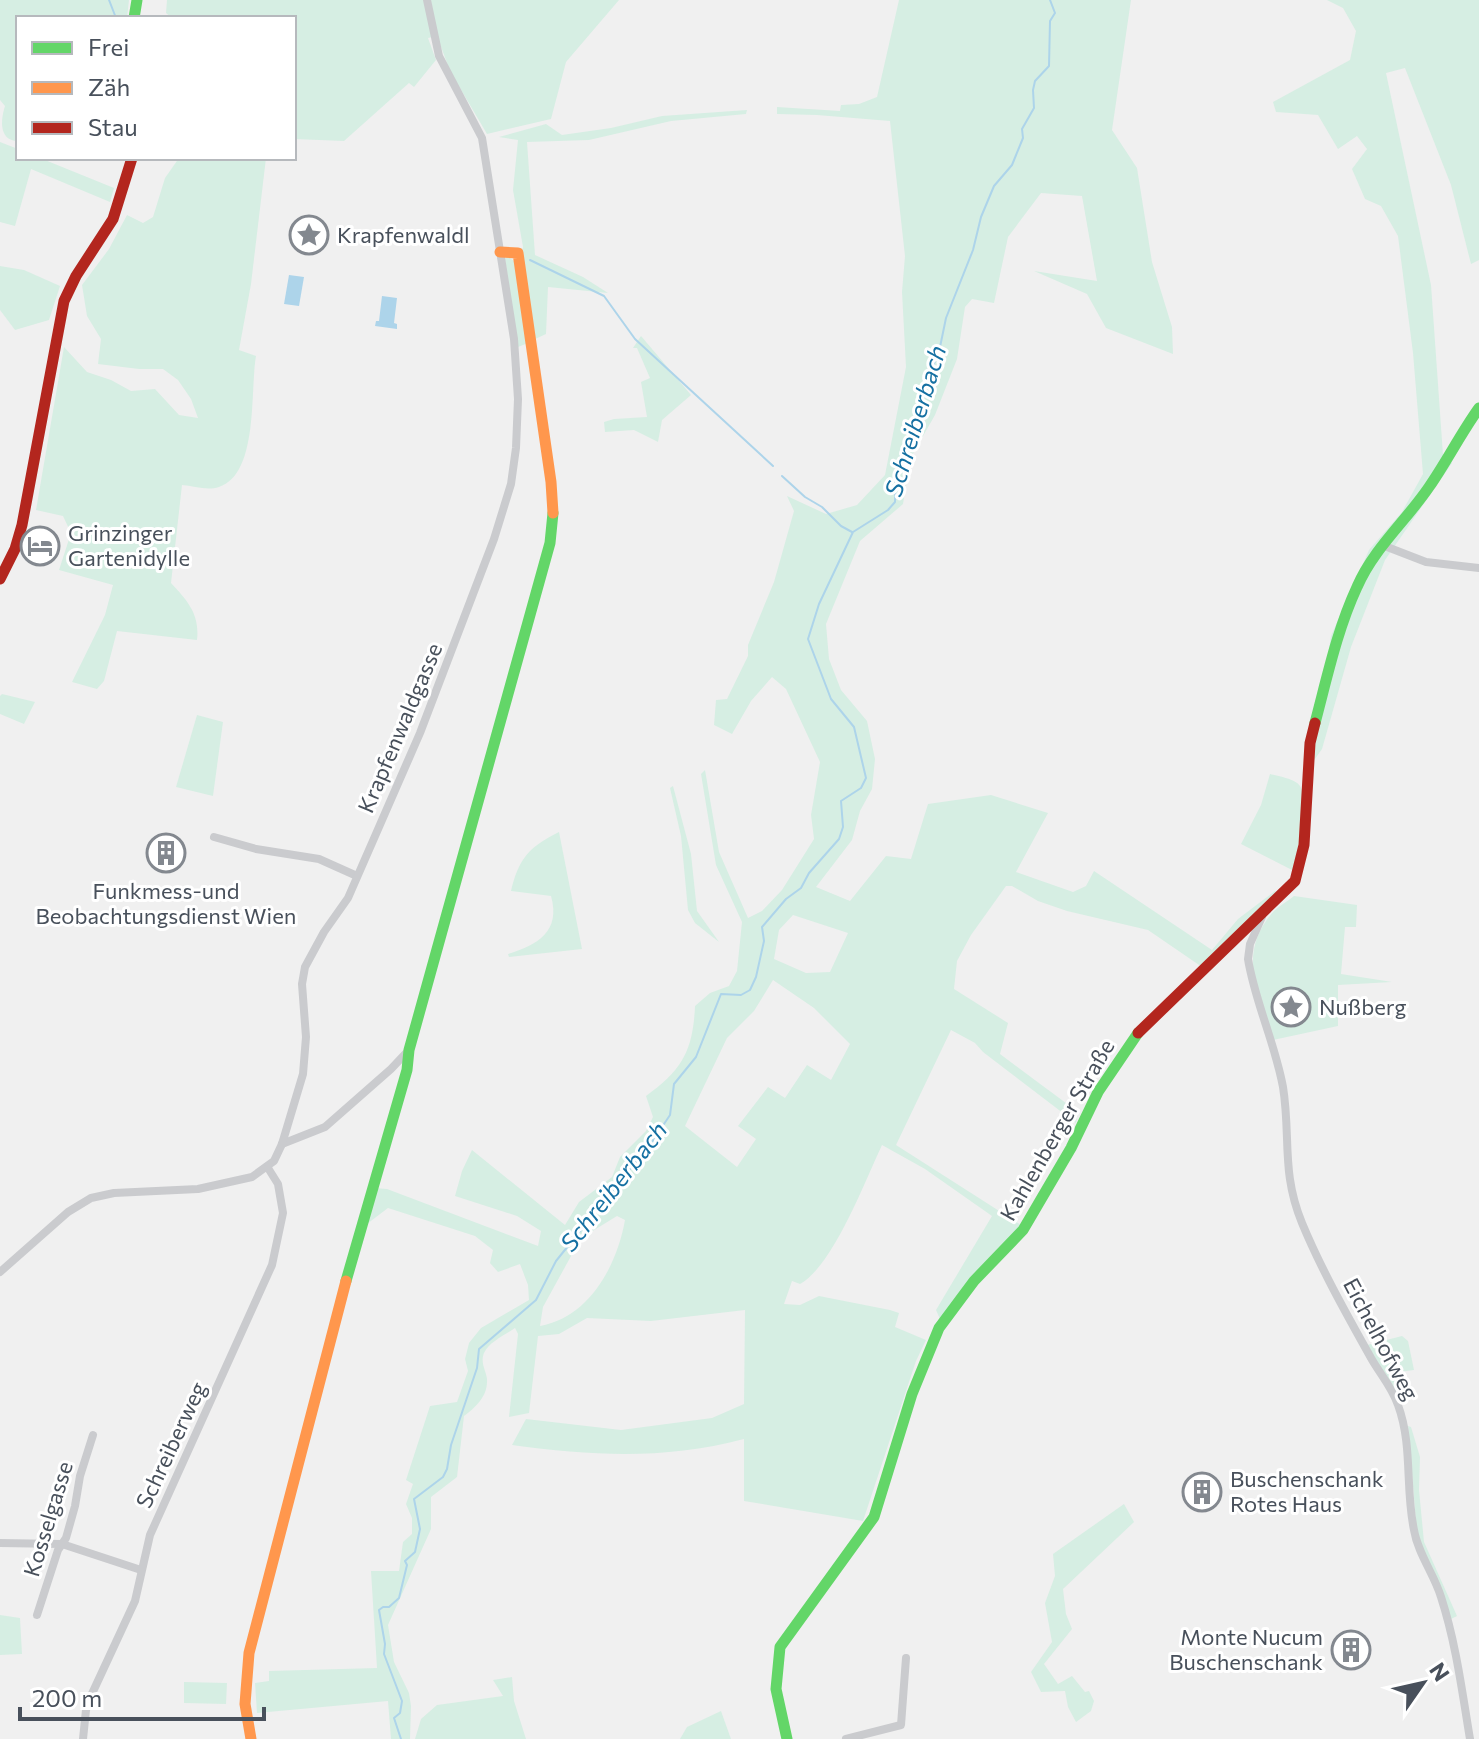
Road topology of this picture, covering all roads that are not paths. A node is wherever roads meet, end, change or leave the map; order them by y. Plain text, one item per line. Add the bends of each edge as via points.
1 (427, 0) edge
2 (131, 160) edge
3 (500, 252) junction
4 (1479, 408) edge
5 (1382, 545) junction
6 (1479, 568) edge
7 (0, 579) edge
8 (214, 837) dead end
9 (357, 876) junction
10 (1264, 912) junction
11 (1226, 950) junction
12 (1248, 959) junction
13 (409, 1050) junction
14 (282, 1144) junction
15 (268, 1168) junction
16 (0, 1272) edge
17 (93, 1435) dead end
18 (0, 1543) edge
19 (62, 1544) junction
20 (141, 1570) junction
21 (37, 1615) dead end
22 (906, 1658) dead end
23 (83, 1739) edge
24 (251, 1739) edge
25 (787, 1739) edge
26 (846, 1739) edge
27 (1470, 1739) edge

1 - 3 street, Krapfenwaldgasse via 439,56 482,138
2 - 7 street via 113,219 64,301 22,525
3 - 9 street, Krapfenwaldgasse via 518,388 511,484 452,653
3 - 13 street via 518,253 551,482 550,543
4 - 5 street, Kahlenberger Straße via 1430,486
5 - 6 street via 1426,562
5 - 10 street, Kahlenberger Straße via 1356,588 1323,690 1307,764 1304,845 1295,881
8 - 9 street via 319,859
9 - 14 street, Krapfenwaldgasse via 305,967 303,1074
10 - 11 street, Kahlenberger Straße
10 - 12 street
11 - 12 street via 1239,949
11 - 25 street, Kahlenberger Straße via 1136,1035 1098,1092 1023,1230 974,1281 939,1328 912,1394 874,1517 780,1647 776,1689
12 - 27 street, Eichelhofweg via 1282,1084 1286,1163 1296,1206 1401,1414 1414,1532 1451,1632
13 - 14 street via 334,1120
13 - 24 street via 249,1653 245,1694
14 - 15 street, Krapfenwaldgasse
15 - 16 street via 246,1179 198,1189 91,1198
15 - 20 street, Schreiberweg via 278,1184 283,1213 272,1265 150,1535
17 - 19 street, Kosselgasse
18 - 19 street
19 - 20 street
19 - 21 street, Kosselgasse
20 - 23 street, Schreiberweg via 135,1601 90,1698
22 - 26 street via 901,1725

